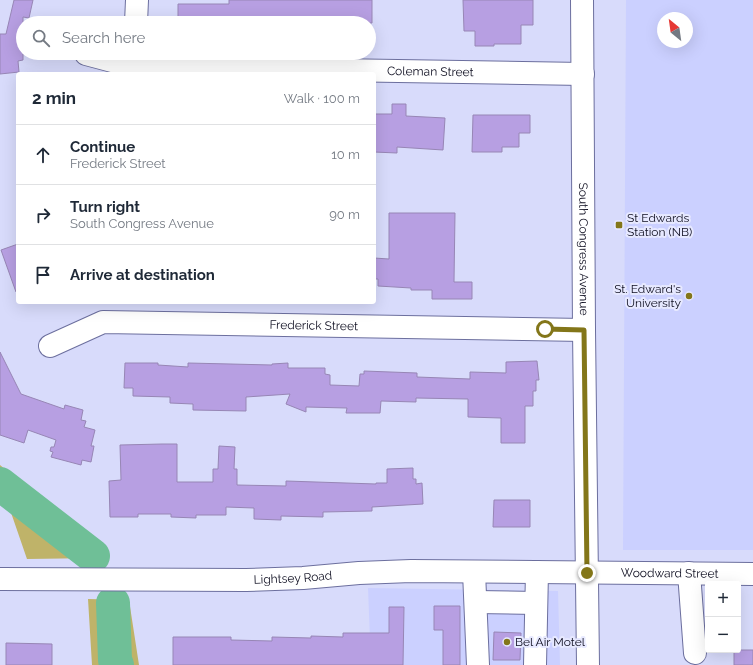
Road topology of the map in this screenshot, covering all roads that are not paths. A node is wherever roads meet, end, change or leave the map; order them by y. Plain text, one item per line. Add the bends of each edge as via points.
1 (137, 0) edge
2 (582, 0) edge
3 (136, 16) edge
4 (135, 60) edge
5 (583, 74) junction
6 (584, 330) junction
7 (50, 346) dead end
8 (474, 572) junction
9 (537, 572) junction
10 (587, 573) junction
11 (689, 573) junction
12 (753, 574) edge
13 (0, 579) edge
14 (476, 602) junction
15 (536, 603) junction
16 (694, 653) dead end
17 (478, 665) edge
18 (535, 665) edge
19 (588, 665) edge

1 - 3 street
2 - 5 street, South Congress Avenue
4 - 5 street, Coleman Street
5 - 6 street, South Congress Avenue
6 - 7 street, Frederick Street via 104,322
6 - 10 street, South Congress Avenue
8 - 9 street, Lightsey Road
8 - 13 street, Lightsey Road via 359,573 246,580
8 - 14 street
9 - 10 street, Lightsey Road
9 - 15 street
10 - 11 street, Woodward Street
10 - 19 street, South Congress Avenue
11 - 12 street, Woodward Street
11 - 16 street
14 - 15 street
14 - 17 street
15 - 18 street

